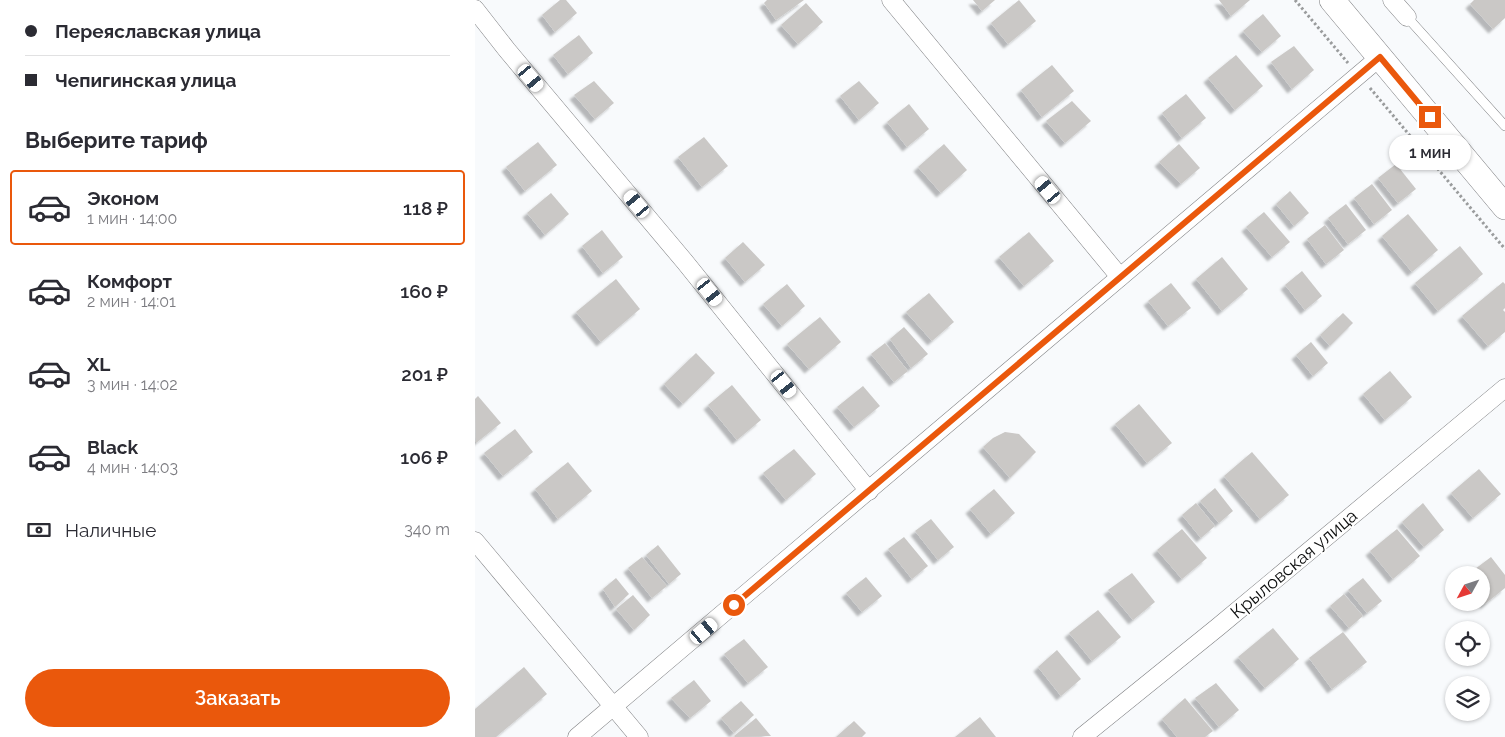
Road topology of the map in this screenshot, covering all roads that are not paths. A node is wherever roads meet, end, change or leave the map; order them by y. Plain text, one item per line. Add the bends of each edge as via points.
1 (891, 0) edge
2 (1332, 0) edge
3 (1392, 0) edge
4 (475, 9) edge
5 (1407, 17) joint
6 (1380, 57) junction
7 (1505, 126) edge
8 (1505, 207) edge
9 (1120, 277) junction
10 (1505, 388) edge
11 (869, 491) junction
12 (475, 542) edge
13 (613, 707) junction
14 (577, 737) edge
15 (639, 737) edge
16 (1082, 737) edge

1 - 9 street
2 - 6 street
3 - 5 street
4 - 11 street
5 - 7 lane
6 - 8 street
6 - 9 street
9 - 11 street
10 - 16 street, Крыловская улица
11 - 13 street
12 - 13 street
13 - 14 street
13 - 15 street

